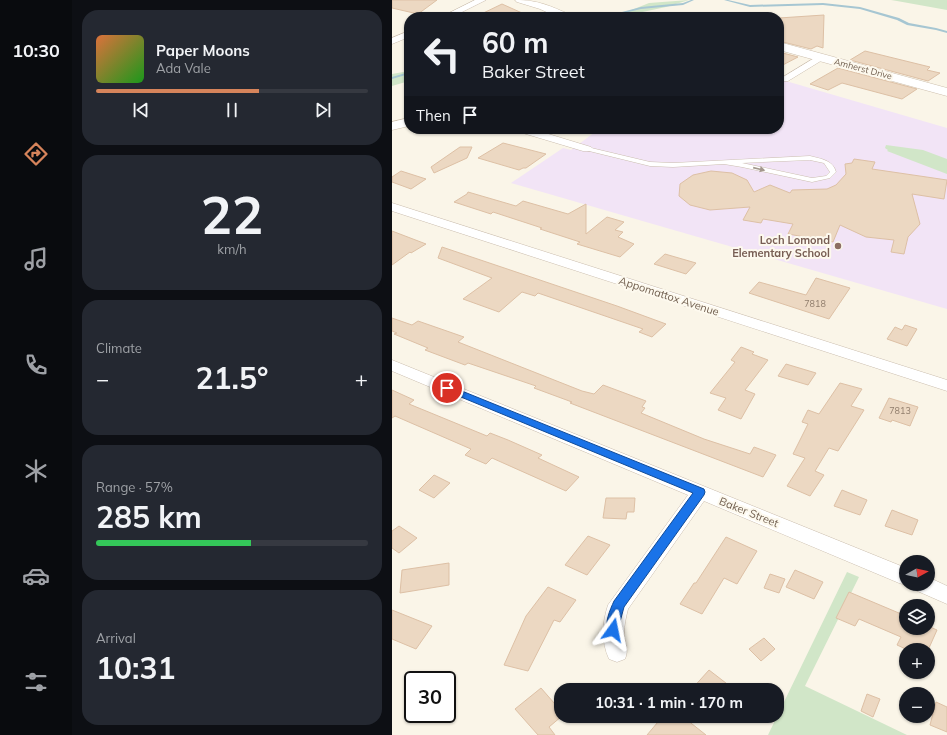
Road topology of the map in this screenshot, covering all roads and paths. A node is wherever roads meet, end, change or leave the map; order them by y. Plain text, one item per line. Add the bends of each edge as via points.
1 (482, 0) edge
2 (521, 0) edge
3 (456, 12) edge
4 (556, 12) edge
5 (392, 30) edge
6 (404, 33) edge
7 (404, 36) edge
8 (392, 41) edge
9 (784, 47) edge
10 (822, 57) junction
11 (785, 79) dead end
12 (947, 92) edge
13 (404, 123) edge
14 (392, 126) edge
15 (537, 134) edge
16 (587, 149) joint
17 (721, 162) junction
18 (392, 207) edge
19 (392, 365) edge
20 (947, 386) edge
21 (700, 492) junction
22 (899, 574) edge
23 (935, 590) edge
24 (947, 595) edge
25 (617, 652) dead end

1 - 3 street
2 - 4 street
5 - 6 street
7 - 8 street
9 - 10 street, Amherst Drive
10 - 11 street
10 - 12 street, Amherst Drive
13 - 14 street
15 - 16 street
16 - 17 lane via 650,164
17 -> 17 lane via 806,179 828,177 833,172 830,164 810,158
18 - 20 street, Appomattox Avenue
19 - 21 street, Baker Street
21 - 22 street, Baker Street
21 - 25 street via 619,605 613,621 613,638
23 - 24 street

